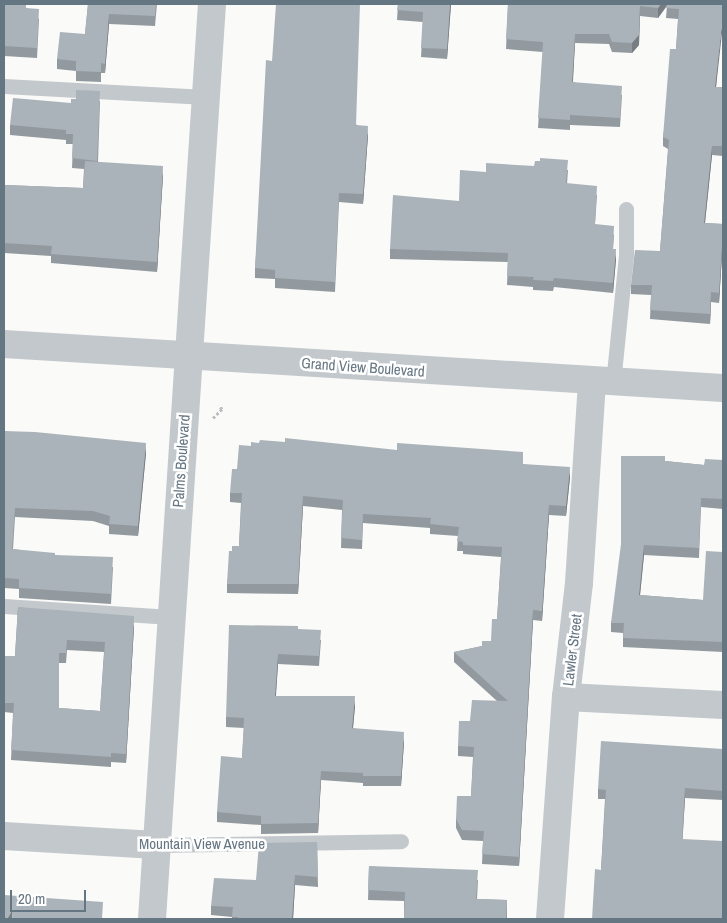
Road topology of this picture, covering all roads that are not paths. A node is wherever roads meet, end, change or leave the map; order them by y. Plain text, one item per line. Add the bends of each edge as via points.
1 (212, 4) edge
2 (4, 86) edge
3 (206, 98) junction
4 (626, 209) dead end
5 (4, 344) edge
6 (189, 354) junction
7 (602, 382) junction
8 (723, 388) edge
9 (4, 606) edge
10 (171, 617) junction
11 (566, 696) junction
12 (723, 705) edge
13 (4, 836) edge
14 (401, 842) dead end
15 (156, 845) junction
16 (152, 919) edge
17 (550, 919) edge

1 - 3 street, Palms Boulevard
2 - 3 lane
3 - 6 street, Palms Boulevard
4 - 7 lane via 626,256
5 - 6 street, Grand View Boulevard
6 - 7 street, Grand View Boulevard
6 - 10 street, Palms Boulevard
7 - 8 street, Grand View Boulevard
7 - 11 street, Lawler Street
9 - 10 lane
10 - 15 street, Palms Boulevard
11 - 12 street
11 - 17 street, Lawler Street
13 - 15 street, Mountain View Avenue
14 - 15 lane, Mountain View Avenue
15 - 16 street, Palms Boulevard

